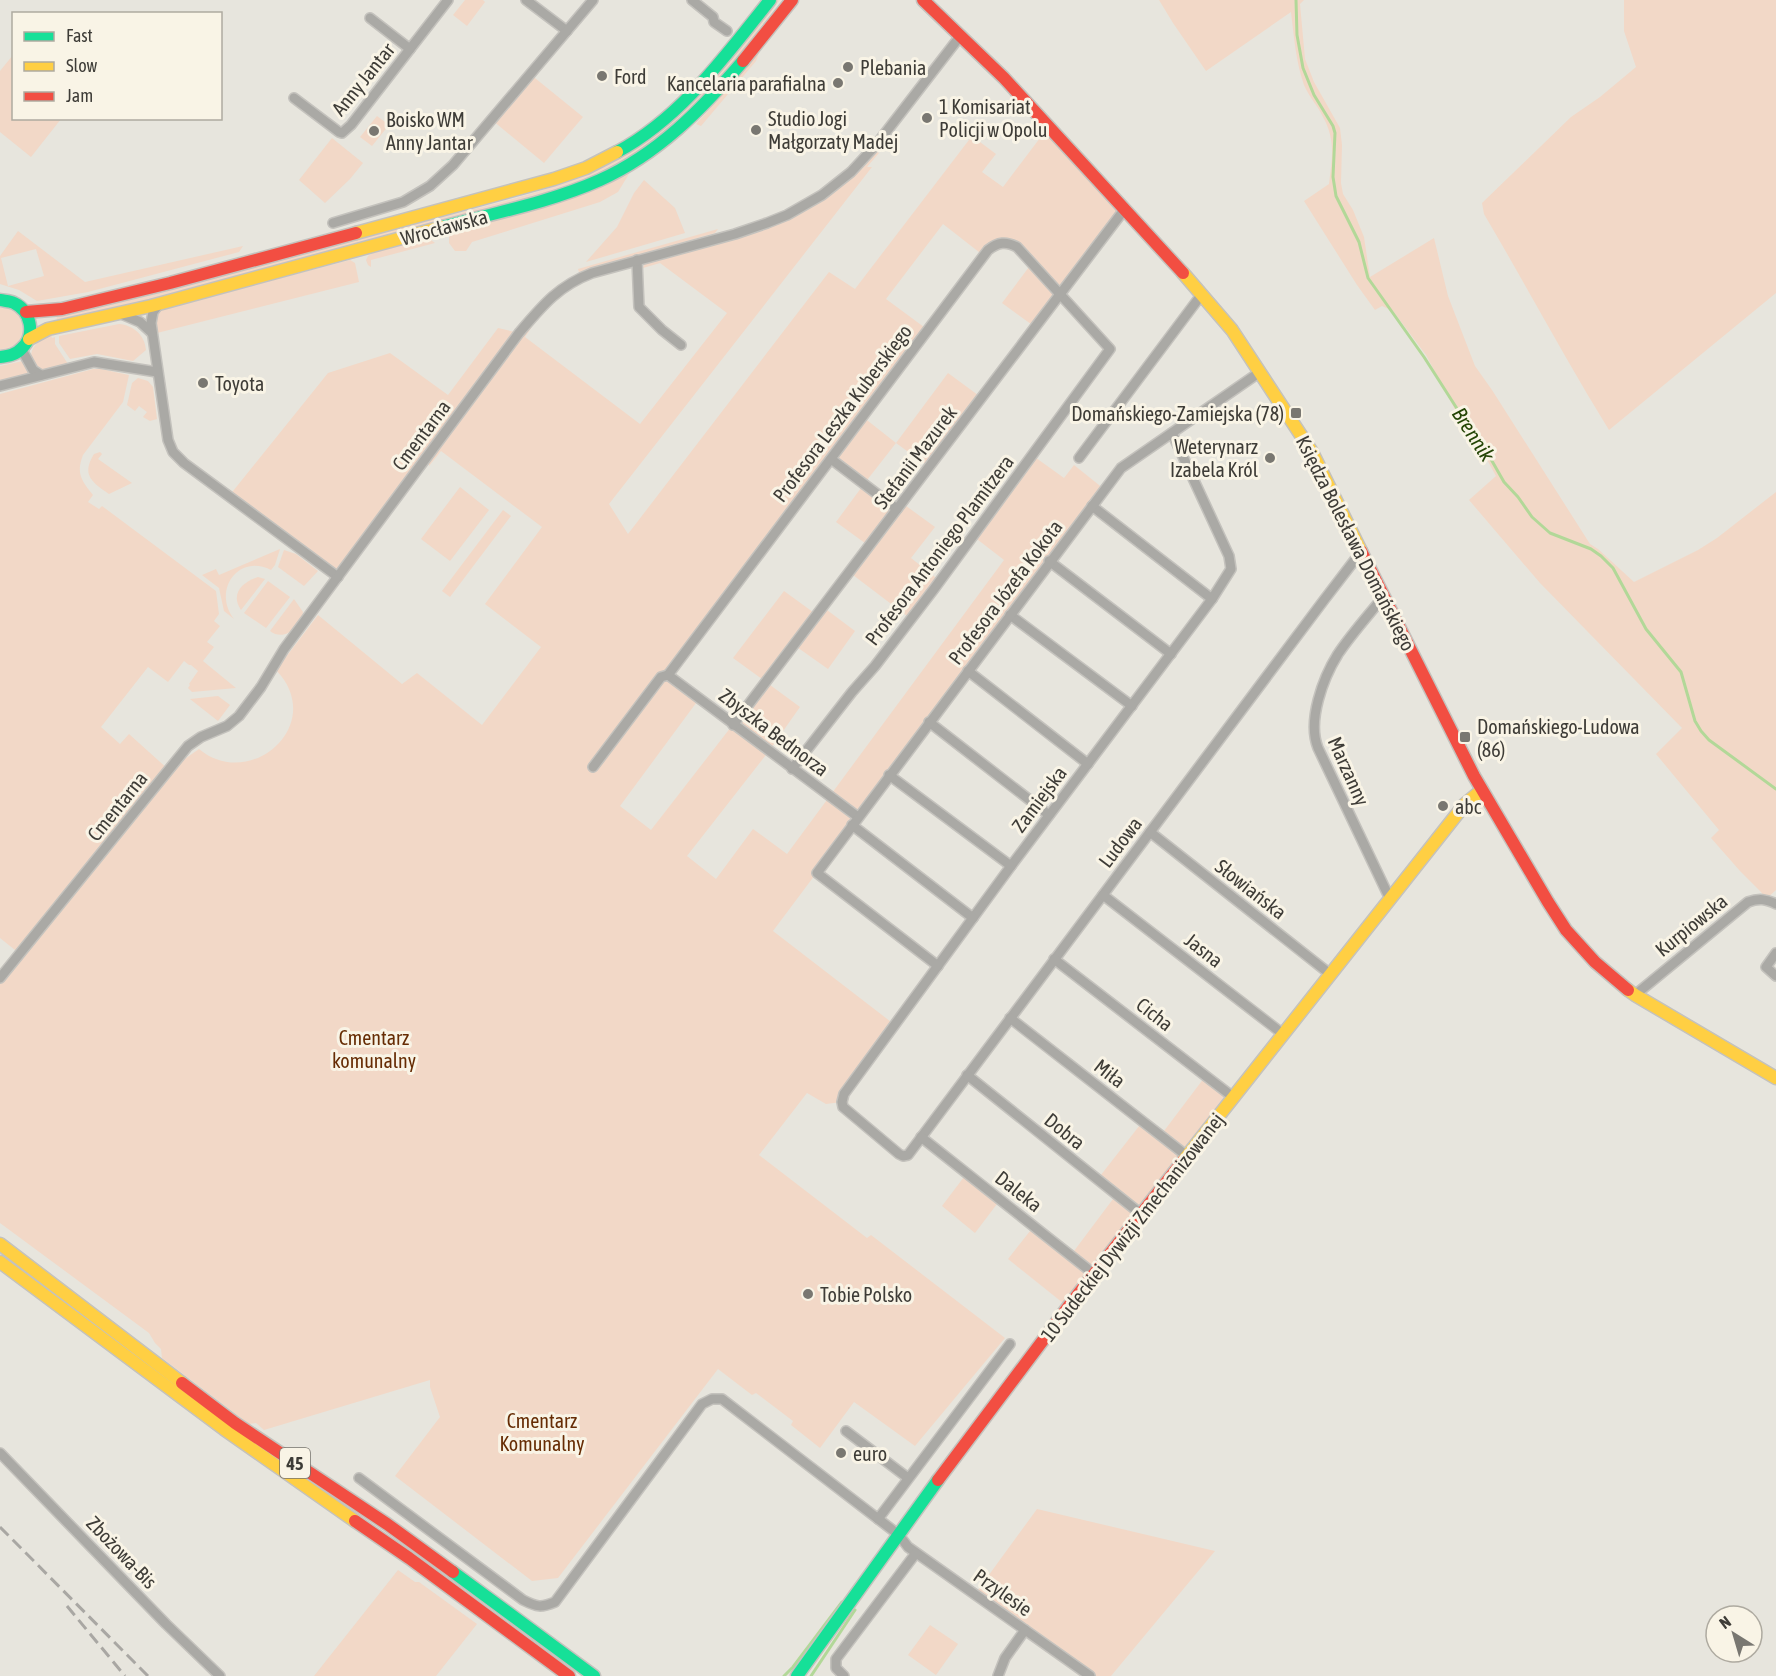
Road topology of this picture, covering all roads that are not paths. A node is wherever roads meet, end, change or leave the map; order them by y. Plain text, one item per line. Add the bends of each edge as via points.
1 (448, 0) edge
2 (526, 0) edge
3 (593, 0) edge
4 (692, 0) edge
5 (770, 0) edge
6 (792, 0) edge
7 (923, 0) edge
8 (370, 18) dead end
9 (727, 31) dead end
10 (567, 32) junction
11 (961, 35) junction
12 (410, 49) junction
13 (294, 98) dead end
14 (1124, 210) junction
15 (333, 223) dead end
16 (637, 260) junction
17 (1060, 294) junction
18 (1202, 294) junction
19 (1, 299) edge
20 (159, 304) junction
21 (26, 312) junction
22 (119, 313) junction
23 (152, 333) junction
24 (29, 339) junction
25 (681, 345) dead end
26 (1110, 349) joint
27 (22, 350) junction
28 (0, 357) edge
29 (157, 372) junction
30 (1260, 372) junction
31 (42, 375) junction
32 (0, 386) edge
33 (1172, 433) junction
34 (1079, 458) dead end
35 (831, 459) junction
36 (1092, 506) junction
37 (897, 509) junction
38 (1363, 553) junction
39 (1049, 561) junction
40 (338, 577) junction
41 (1385, 598) junction
42 (1212, 599) junction
43 (1010, 615) junction
44 (1171, 654) junction
45 (968, 671) junction
46 (668, 675) junction
47 (1132, 706) junction
48 (929, 722) junction
49 (734, 725) junction
50 (1088, 764) junction
51 (593, 766) dead end
52 (792, 768) junction
53 (890, 775) junction
54 (1482, 790) junction
55 (1049, 815) junction
56 (855, 821) junction
57 (1150, 832) junction
58 (1011, 866) junction
59 (1103, 895) junction
60 (1390, 899) junction
61 (1776, 903) edge
62 (973, 918) junction
63 (1776, 953) edge
64 (1054, 959) junction
65 (938, 966) junction
66 (1330, 974) junction
67 (1776, 976) edge
68 (0, 978) edge
69 (1635, 995) junction
70 (1010, 1018) junction
71 (1283, 1034) junction
72 (967, 1075) junction
73 (1776, 1078) edge
74 (1233, 1097) junction
75 (921, 1137) junction
76 (908, 1155) joint
77 (1187, 1156) junction
78 (1141, 1214) junction
79 (0, 1244) edge
80 (0, 1262) edge
81 (1094, 1274) junction
82 (1010, 1344) dead end
83 (846, 1431) dead end
84 (0, 1453) edge
85 (359, 1478) dead end
86 (908, 1478) junction
87 (878, 1518) junction
88 (899, 1535) junction
89 (916, 1552) junction
90 (1024, 1630) junction
91 (220, 1676) edge
92 (569, 1676) edge
93 (594, 1676) edge
94 (797, 1676) edge
95 (844, 1676) edge
96 (998, 1676) edge
97 (1090, 1676) edge

1 - 12 street, Anny Jantar
2 - 10 street
3 - 10 street
4 - 9 street
5 - 21 main road, Wrocławska via 694,92 664,121 619,152 582,170 170,283 62,309
6 - 20 main road, Wrocławska via 685,125 646,156 602,180 561,195
7 - 11 main road, Księdza Bolesława Domańskiego
8 - 12 street
10 - 15 street via 453,165 430,186 403,202
11 - 14 main road, Księdza Bolesława Domańskiego
11 - 16 street, Cmentarna via 872,151 822,195 767,223
12 - 13 street, Anny Jantar via 342,133
14 - 17 street, Stefanii Mazurek
14 - 18 main road, Księdza Bolesława Domańskiego
16 - 25 street via 639,307
16 - 40 street, Cmentarna via 578,278 541,307
17 - 26 street, Profesora Leszka Kuberskiego
17 - 35 street, Profesora Leszka Kuberskiego via 1017,247 1007,242 992,247
17 - 37 street, Stefanii Mazurek
18 - 30 main road, Księdza Bolesława Domańskiego
18 - 34 street
19 - 21 main road
20 - 22 main road, Wrocławska
20 - 23 street via 151,317
21 - 24 main road via 31,327
22 - 23 street via 140,322
22 - 24 main road, Wrocławska via 48,329
23 - 29 street
24 - 27 main road
26 - 52 street, Profesora Antoniego Plamitzera via 934,589
27 - 28 main road
27 - 31 street via 33,370
29 - 31 street via 94,362
29 - 40 street via 168,441 177,457
30 - 33 street, Profesora Józefa Kokota
30 - 38 main road, Księdza Bolesława Domańskiego via 1312,452
31 - 32 street
33 - 36 street, Profesora Józefa Kokota via 1121,468
33 - 42 street, Zamiejska via 1232,564
35 - 37 street
35 - 46 street, Profesora Leszka Kuberskiego
36 - 39 street, Profesora Józefa Kokota
36 - 42 street
37 - 49 street, Stefanii Mazurek
38 - 41 main road, Księdza Bolesława Domańskiego
38 - 57 street, Ludowa
39 - 43 street, Profesora Józefa Kokota
39 - 44 street
40 - 68 street, Cmentarna via 239,716 188,746
41 - 54 main road, Księdza Bolesława Domańskiego
41 - 60 street, Marzanny via 1336,657 1317,705 1314,732
42 - 44 street, Zamiejska
43 - 45 street, Profesora Józefa Kokota
43 - 47 street
44 - 47 street, Zamiejska
45 - 48 street, Profesora Józefa Kokota
45 - 50 street
46 - 49 street, Zbyszka Bednorza
46 - 51 street, Profesora Leszka Kuberskiego via 661,677
47 - 50 street, Zamiejska
48 - 53 street, Profesora Józefa Kokota
48 - 55 street
49 - 52 street, Zbyszka Bednorza
50 - 55 street, Zamiejska
52 - 56 street, Zbyszka Bednorza
53 - 56 street, Profesora Józefa Kokota
53 - 58 street
54 - 60 main road, 10 Sudeckiej Dywizji Zmechanizowanej via 1465,804
54 - 69 main road, Księdza Bolesława Domańskiego via 1566,930 1595,962
55 - 58 street, Zamiejska
56 - 62 street, Zbyszka Bednorza
56 - 65 street, Profesora Józefa Kokota via 817,873
57 - 59 street, Ludowa
57 - 66 street, Słowiańska
58 - 62 street, Zamiejska
59 - 64 street, Ludowa
59 - 71 street, Jasna
60 - 66 main road, 10 Sudeckiej Dywizji Zmechanizowanej
61 - 69 street, Kurpiowska via 1757,898 1748,902
62 - 65 street, Zamiejska
63 - 67 street via 1766,967
64 - 70 street, Ludowa
64 - 74 street, Cicha
65 - 76 street, Zamiejska via 842,1102 843,1107 899,1154
66 - 71 main road, 10 Sudeckiej Dywizji Zmechanizowanej
69 - 73 main road, Księdza Bolesława Domańskiego
70 - 72 street, Ludowa
70 - 77 street, Miła
71 - 74 main road, 10 Sudeckiej Dywizji Zmechanizowanej
72 - 75 street, Ludowa
72 - 78 street, Dobra
74 - 77 main road, 10 Sudeckiej Dywizji Zmechanizowanej
75 - 76 street, Ludowa
75 - 81 street, Daleka
77 - 78 main road, 10 Sudeckiej Dywizji Zmechanizowanej
78 - 81 main road, 10 Sudeckiej Dywizji Zmechanizowanej
79 - 93 main road, 45 via 235,1423 387,1524
80 - 92 main road, 45 via 224,1429
81 - 88 main road, 10 Sudeckiej Dywizji Zmechanizowanej
82 - 86 street
83 - 86 street
84 - 91 street, Zbożowa-Bis
85 - 87 street, Przylesie via 523,1600 541,1607 555,1602 702,1404 712,1399 722,1399 736,1408
86 - 87 street
87 - 88 street, Przylesie
88 - 89 street, Przylesie
88 - 94 main road, 10 Sudeckiej Dywizji Zmechanizowanej
89 - 90 street, Przylesie
89 - 95 street via 836,1659 836,1668
90 - 96 street
90 - 97 street, Przylesie

